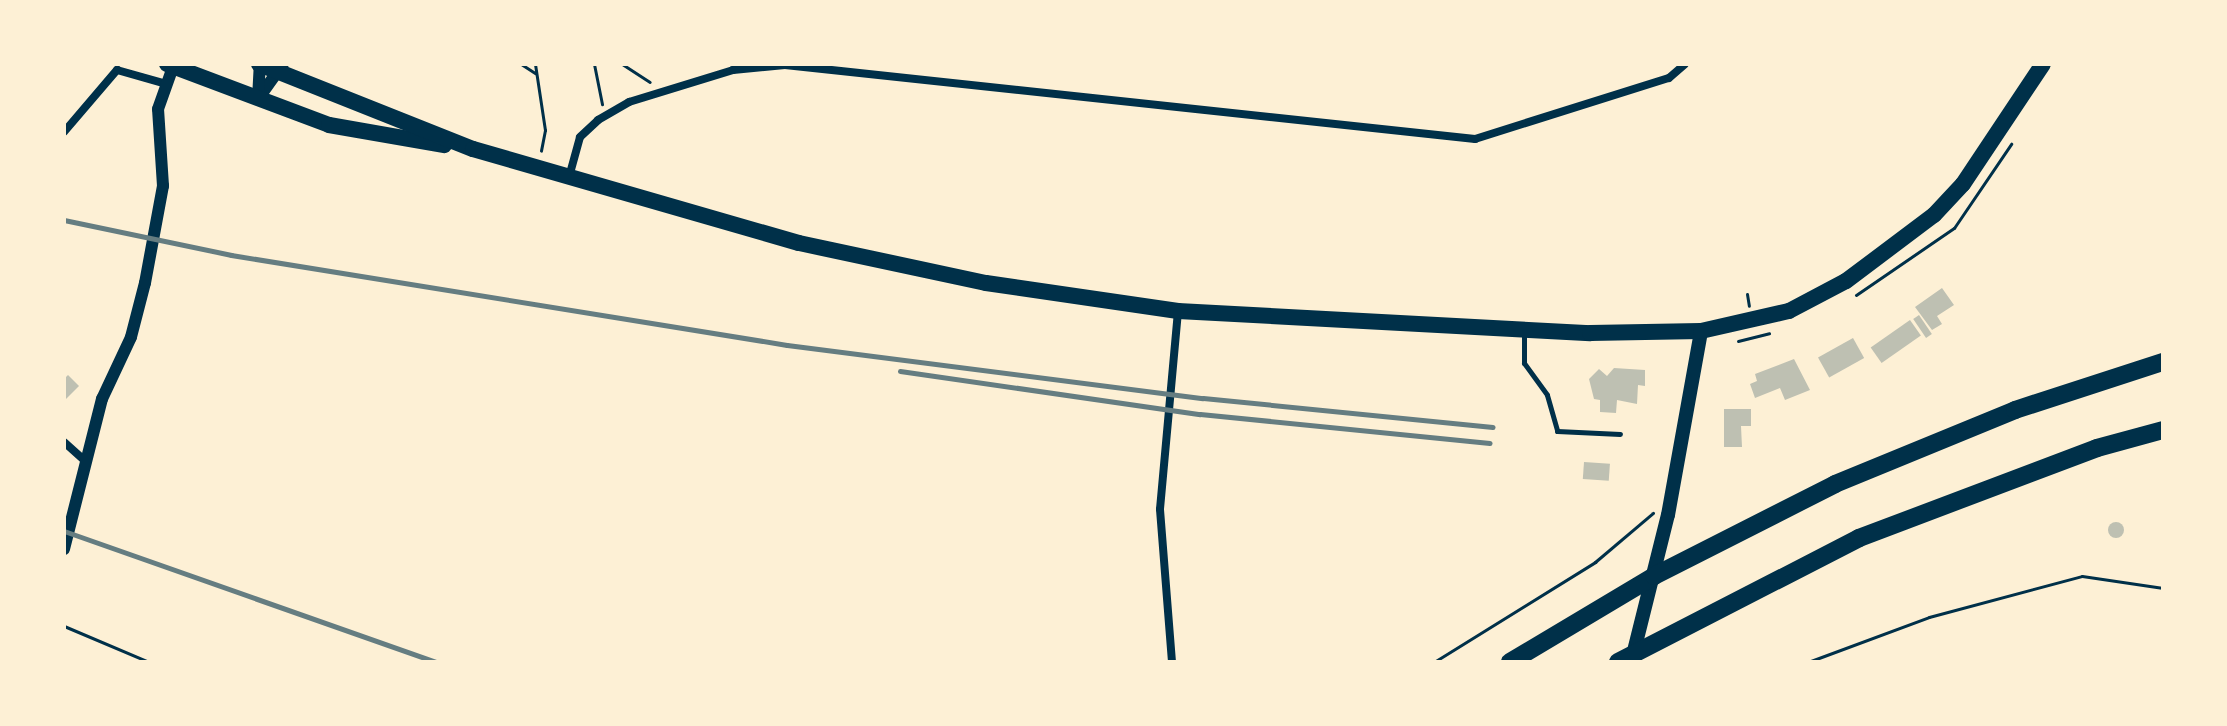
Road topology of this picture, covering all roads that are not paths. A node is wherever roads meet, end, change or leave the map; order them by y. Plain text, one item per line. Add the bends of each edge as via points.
1 (260, 64) edge
2 (1685, 64) edge
3 (2043, 64) edge
4 (171, 65) edge
5 (282, 68) edge
6 (166, 84) junction
7 (258, 99) junction
8 (64, 132) edge
9 (473, 149) junction
10 (569, 177) junction
11 (1178, 311) junction
12 (1524, 331) junction
13 (1701, 331) junction
14 (2163, 362) edge
15 (2163, 430) edge
16 (1620, 434) dead end
17 (64, 442) edge
18 (84, 460) junction
19 (64, 549) edge
20 (1172, 662) edge
21 (1510, 662) edge
22 (1618, 662) edge
23 (1632, 662) edge

1 - 5 main road
1 - 7 street
2 - 10 street via 1669,78 1475,139 785,65 733,70 605,116 580,137
3 - 13 main road via 1963,184 1890,251 1789,311
4 - 6 street
4 - 7 main road
5 - 7 street
5 - 9 main road
6 - 8 street via 117,70
6 - 18 street via 155,127 163,186 145,283 131,337 102,399
7 - 9 main road via 354,131
9 - 10 main road
10 - 11 main road via 799,243 986,283
11 - 12 main road
11 - 20 street via 1160,509
12 - 13 main road
12 - 16 lane via 1524,363 1547,395 1557,431
13 - 23 main road via 1668,515
14 - 21 highway via 1986,421 1835,484 1654,576
15 - 22 highway via 2097,448 1859,538
17 - 18 street
18 - 19 street

